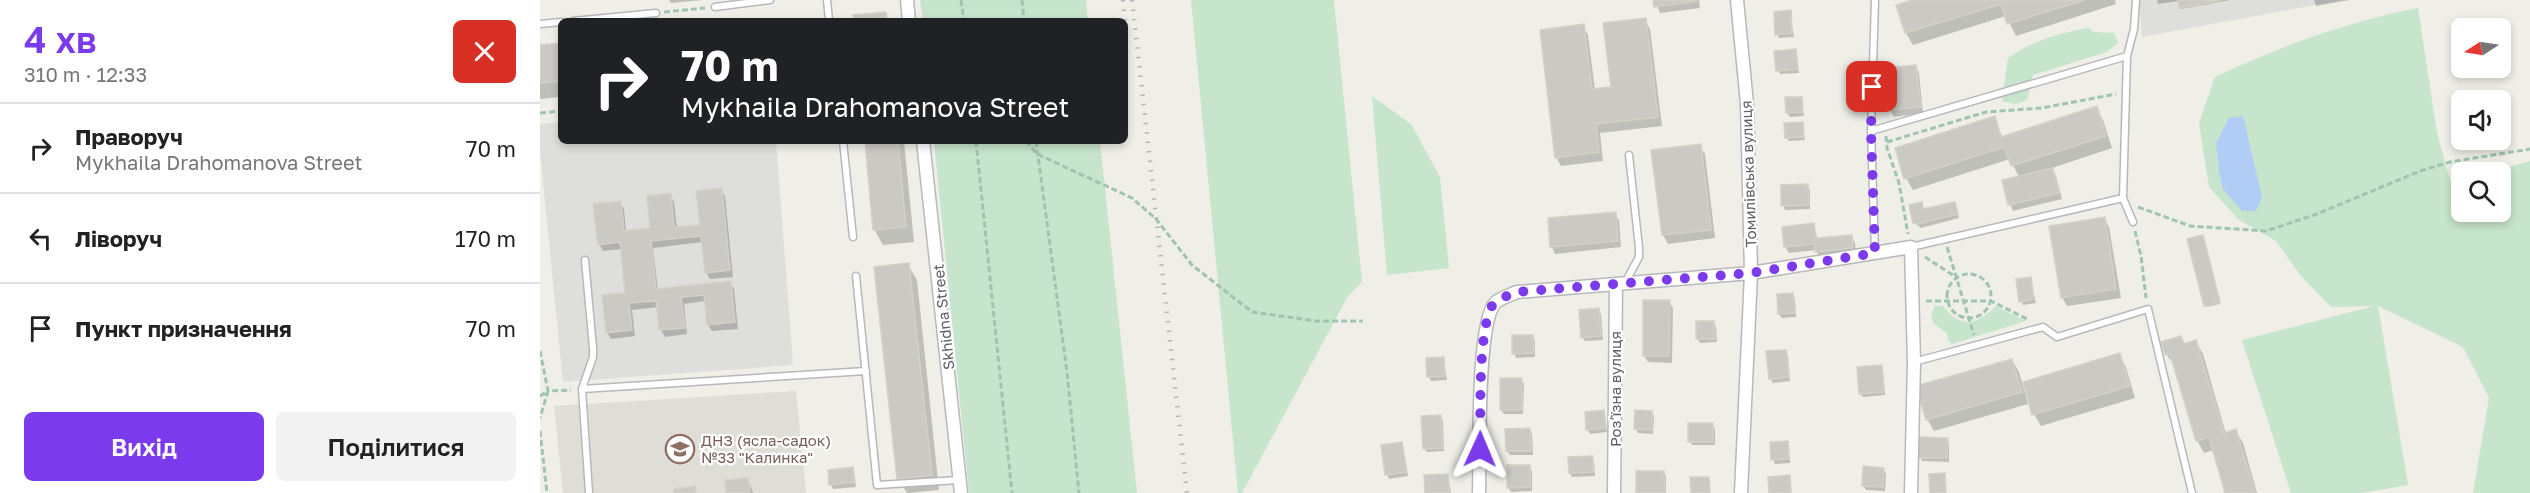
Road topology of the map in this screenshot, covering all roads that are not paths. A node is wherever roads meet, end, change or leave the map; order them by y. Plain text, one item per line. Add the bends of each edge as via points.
1 (770, 0) edge
2 (827, 0) edge
3 (907, 0) edge
4 (1737, 0) edge
5 (1875, 0) edge
6 (2136, 0) edge
7 (715, 7) road end
8 (656, 12) road end
9 (601, 18) edge
10 (829, 18) edge
11 (909, 18) edge
12 (558, 22) edge
13 (540, 24) edge
14 (2127, 56) junction
15 (1871, 131) junction
16 (843, 144) edge
17 (923, 144) edge
18 (1629, 154) dead end
19 (2123, 198) junction
20 (2133, 222) road end
21 (854, 237) dead end
22 (1911, 247) junction
23 (1875, 253) junction
24 (585, 260) dead end
25 (1751, 273) junction
26 (856, 276) dead end
27 (1620, 284) junction
28 (1914, 362) junction
29 (866, 371) junction
30 (582, 389) junction
31 (960, 480) junction
32 (589, 493) edge
33 (961, 493) edge
34 (1479, 493) edge
35 (1614, 493) edge
36 (1741, 493) edge
37 (1911, 493) edge
38 (2192, 493) edge

1 - 7 lane
2 - 10 lane
3 - 11 street
4 - 25 street, Томилівська вулиця via 1747,104
5 - 15 lane
6 - 14 lane
8 - 9 lane
12 - 13 lane
14 - 15 lane
14 - 19 lane
15 - 23 lane
16 - 21 lane
17 - 31 street, Skhidna Street
18 - 27 lane via 1639,257
19 - 20 lane
19 - 22 lane
22 - 23 street
22 - 28 street
23 - 25 street
24 - 30 lane via 593,357
25 - 27 street
25 - 36 street, Томилівська вулиця
26 - 29 lane
27 - 34 street via 1516,292 1495,302 1487,318 1482,361
27 - 35 street, Розʼїзна вулиця
28 - 37 street
28 - 38 lane via 2043,327 2057,337 2148,309
29 - 30 lane
29 - 31 lane via 877,485
30 - 32 lane
31 - 33 street, Skhidna Street

